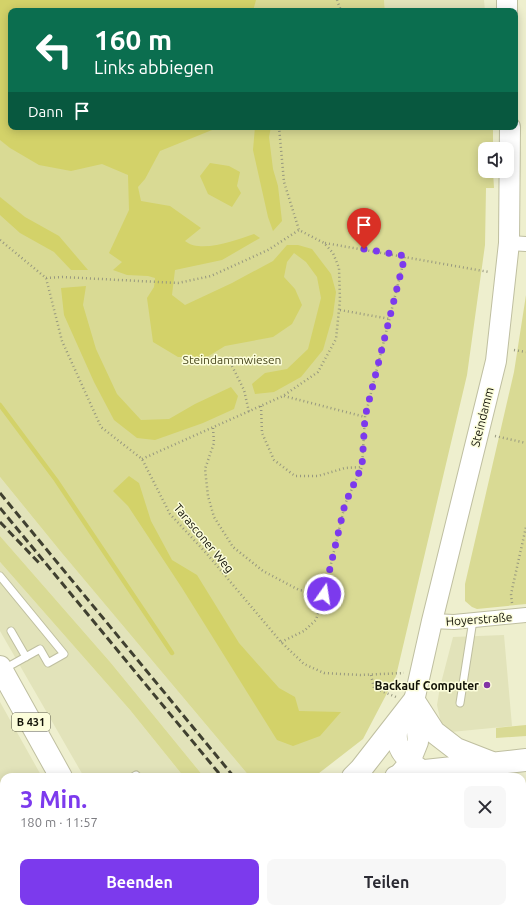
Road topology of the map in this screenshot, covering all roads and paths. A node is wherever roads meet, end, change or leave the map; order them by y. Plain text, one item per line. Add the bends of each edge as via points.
1 (279, 130) edge
2 (510, 130) edge
3 (299, 230) junction
4 (0, 240) edge
5 (324, 243) junction
6 (517, 243) edge
7 (405, 256) junction
8 (488, 272) dead end
9 (46, 278) junction
10 (339, 310) junction
11 (390, 319) junction
12 (514, 350) dead end
13 (526, 352) edge
14 (232, 366) dead end
15 (283, 396) junction
16 (261, 406) junction
17 (249, 412) junction
18 (365, 417) junction
19 (213, 428) junction
20 (494, 436) dead end
21 (526, 443) edge
22 (142, 459) junction
23 (362, 466) junction
24 (526, 527) edge
25 (0, 576) edge
26 (324, 594) junction
27 (520, 616) edge
28 (472, 620) junction
29 (432, 621) junction
30 (12, 631) dead end
31 (281, 642) junction
32 (26, 656) junction
33 (1, 669) edge
34 (404, 673) dead end
35 (370, 675) junction
36 (394, 696) dead end
37 (414, 701) junction
38 (460, 703) dead end
39 (526, 760) edge
40 (492, 763) junction
41 (407, 772) edge
42 (59, 773) edge
43 (357, 773) edge

1 - 3 path via 284,182
2 - 6 street, Steindamm
3 - 5 path
3 - 9 path via 268,250 212,276 178,283
4 - 9 path
5 - 7 path
5 - 10 path via 333,253 339,268
6 - 29 street, Steindamm via 496,361
7 - 8 path
7 - 11 path
9 - 22 path, Tarasconer Weg via 62,341 100,427
10 - 11 path
10 - 15 path via 336,339 318,372
11 - 18 path
12 - 13 path
14 - 17 path via 244,390
15 - 16 path
15 - 18 path
16 - 17 path
16 - 23 path via 262,433 274,460 294,476 318,476
17 - 19 path
18 - 23 path
19 - 22 path
19 - 26 path via 214,444 205,469 208,496 214,517 233,547 263,571 299,590
20 - 21 path
22 - 31 path, Tarasconer Weg via 170,514
23 - 26 path via 345,504
24 - 27 path via 511,594
25 - 32 lane via 64,654 48,663 40,649
26 - 31 path via 316,620 304,631
27 - 28 street, Hoyerstraße
28 - 29 street, Hoyerstraße
28 - 38 lane
29 - 37 street, Steindamm
30 - 32 lane
31 - 35 path, Tarasconer Weg via 304,664 324,673
32 - 33 lane
33 - 42 main road, B 431
34 - 35 path, Tarasconer Weg
35 - 36 path via 374,688
37 - 40 main road via 434,732 456,749
37 - 41 street, Steindamm via 398,724 397,741
37 - 43 main road
39 - 40 main road
40 - 41 main road

